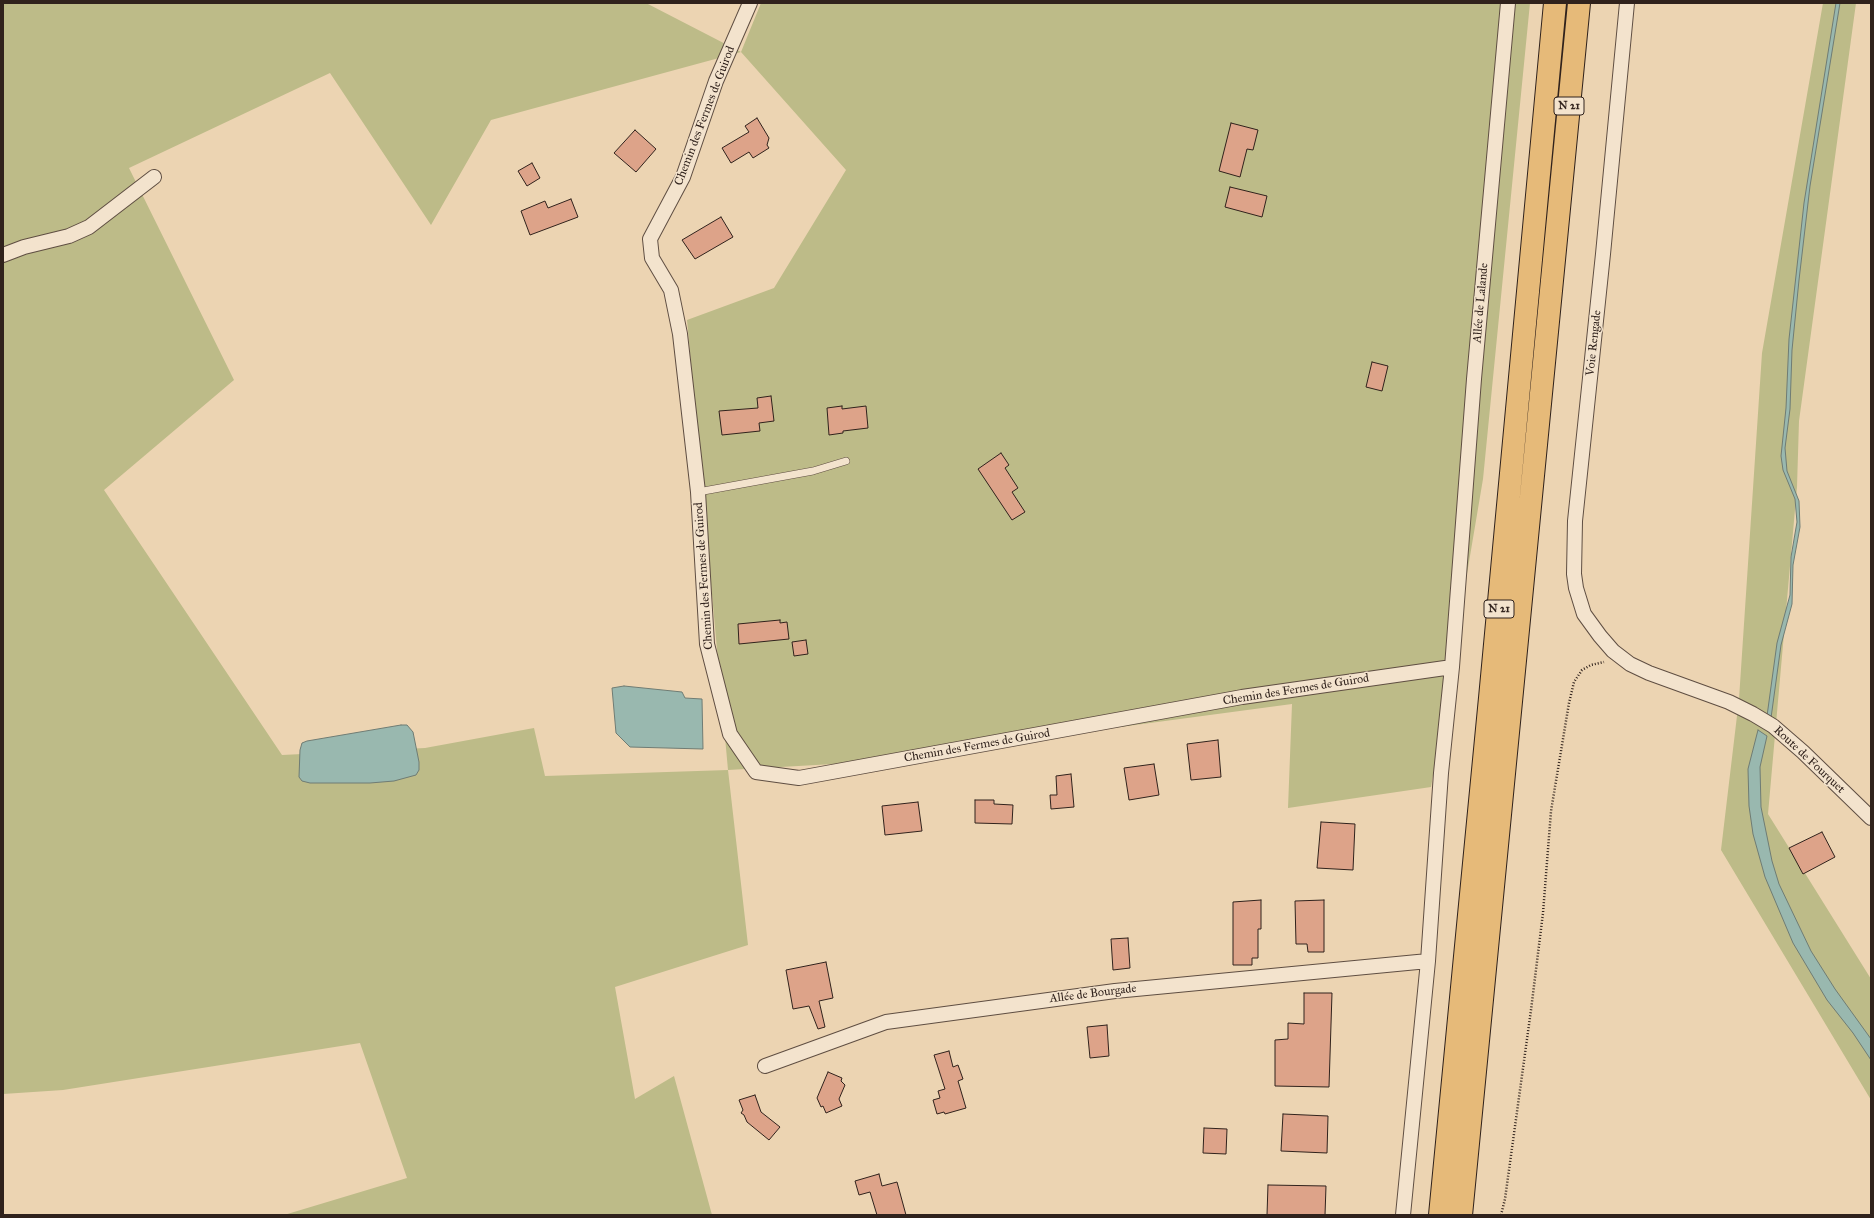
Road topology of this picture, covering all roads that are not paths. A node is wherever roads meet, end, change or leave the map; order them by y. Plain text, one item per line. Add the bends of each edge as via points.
1 (750, 3) edge
2 (1508, 3) edge
3 (1555, 3) edge
4 (1579, 3) edge
5 (1627, 3) edge
6 (154, 178) dead end
7 (3, 255) edge
8 (846, 461) dead end
9 (698, 492) junction
10 (1630, 664) joint
11 (1452, 667) junction
12 (1871, 818) edge
13 (1428, 961) junction
14 (765, 1066) dead end
15 (1403, 1215) edge
16 (1440, 1215) edge
17 (1461, 1215) edge

1 - 9 street, Chemin des Fermes de Guirod via 716,80 683,177 650,239 652,258 671,290 680,334
2 - 11 street, Allée de Lalande via 1474,379
3 - 16 highway, N 21
4 - 17 highway, N 21
5 - 10 street, Voie Rengade via 1574,549 1576,588 1584,614 1609,646
6 - 7 street via 89,228
8 - 9 lane via 813,472
9 - 11 street, Chemin des Fermes de Guirod via 707,644 730,734 756,772 799,778 1242,697
10 - 12 street, Route de Fourquet via 1729,702 1773,726
11 - 13 street, Allée de Lalande via 1441,773
13 - 14 street, Allée de Bourgade via 1115,991 886,1022
13 - 15 street, Allée de Lalande

